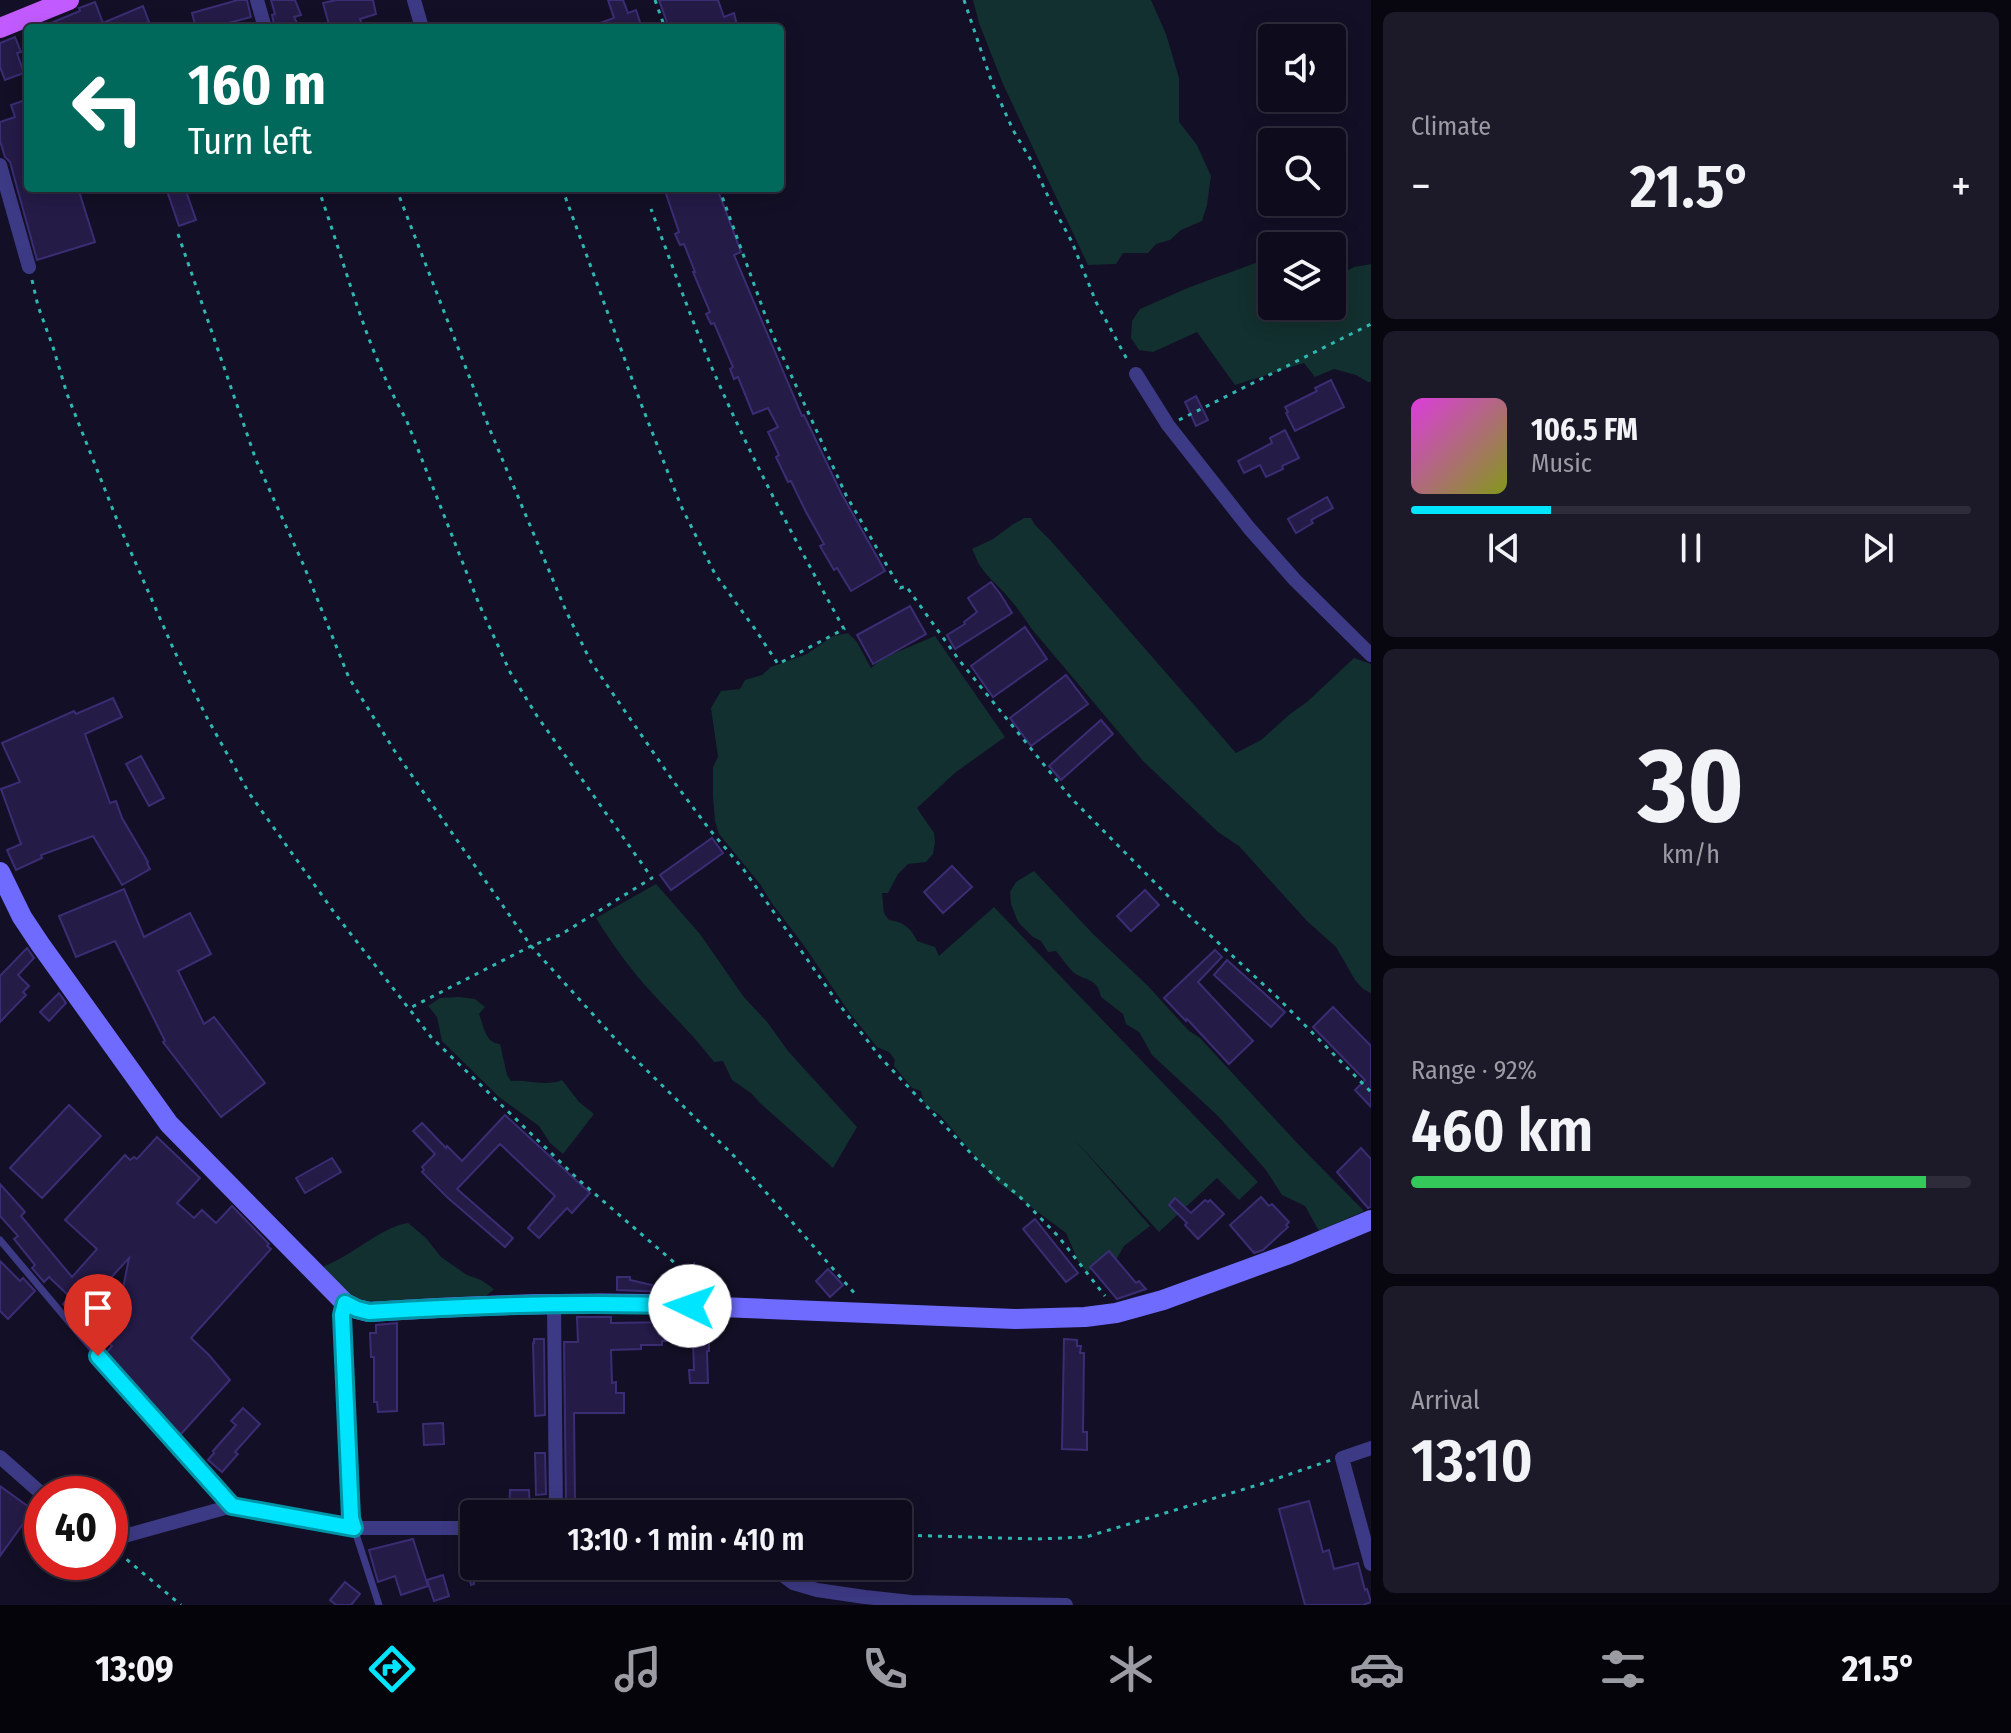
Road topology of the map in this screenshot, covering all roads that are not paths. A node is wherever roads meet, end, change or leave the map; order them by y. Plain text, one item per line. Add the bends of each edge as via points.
1 (69, 0) edge
2 (257, 0) edge
3 (414, 0) edge
4 (264, 24) edge
5 (421, 24) edge
6 (0, 28) edge
7 (0, 165) edge
8 (29, 267) road end
9 (1136, 374) road end
10 (1371, 655) edge
11 (0, 872) edge
12 (1371, 1220) edge
13 (0, 1240) edge
14 (345, 1303) junction
15 (554, 1304) junction
16 (1371, 1448) edge
17 (0, 1457) edge
18 (24, 1478) edge
19 (556, 1500) edge
20 (232, 1506) junction
21 (354, 1528) junction
22 (460, 1528) edge
23 (128, 1539) edge
24 (1371, 1564) edge
25 (789, 1580) edge
26 (942, 1604) edge
27 (379, 1605) edge
28 (1066, 1605) edge

1 - 6 main road
2 - 4 street
3 - 5 street
7 - 8 street
9 - 10 street via 1168,425 1249,528
11 - 14 street via 40,944 169,1124
12 - 15 street via 1163,1300 1085,1317
13 - 20 lane
14 - 15 street via 369,1312
14 - 21 street
15 - 19 street
16 - 24 street via 1342,1458
17 - 18 street
20 - 21 street
20 - 23 street
21 - 22 street
21 - 27 lane
25 - 26 street via 817,1590
26 - 28 street

